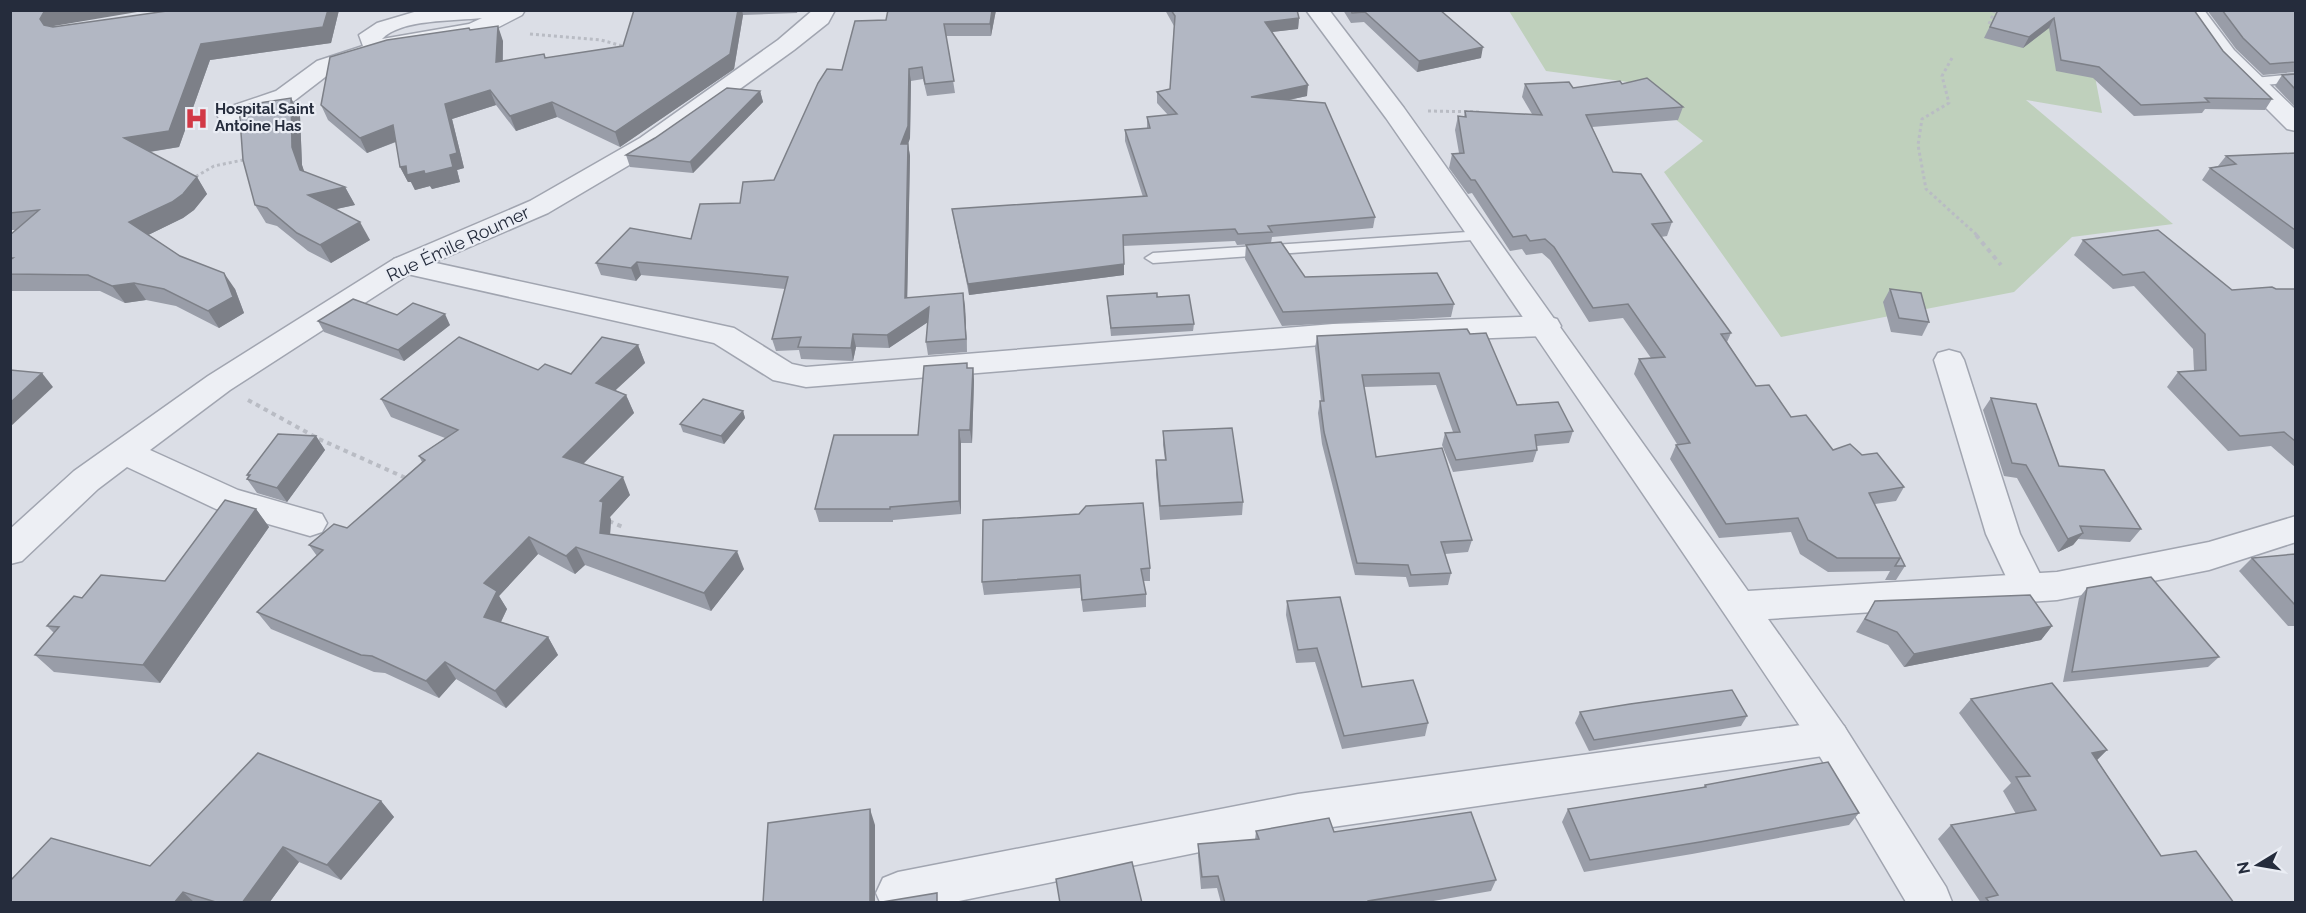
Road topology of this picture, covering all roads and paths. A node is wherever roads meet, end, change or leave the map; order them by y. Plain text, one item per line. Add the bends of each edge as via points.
1 (493, 10) edge
2 (514, 10) edge
3 (824, 10) edge
4 (1317, 10) edge
5 (1995, 10) edge
6 (2193, 10) edge
7 (1989, 24) edge
8 (475, 30) junction
9 (378, 48) junction
10 (630, 54) edge
11 (1952, 58) dead end
12 (2295, 78) edge
13 (2254, 82) junction
14 (1483, 112) edge
15 (1395, 113) junction
16 (229, 115) dead end
17 (2295, 124) edge
18 (254, 157) edge
19 (200, 187) dead end
20 (1482, 236) junction
21 (1153, 258) dead end
22 (2001, 265) dead end
23 (404, 266) junction
24 (1546, 326) junction
25 (1949, 360) dead end
26 (219, 383) junction
27 (124, 452) junction
28 (414, 482) edge
29 (602, 518) edge
30 (310, 523) dead end
31 (623, 526) dead end
32 (2295, 529) edge
33 (10, 551) edge
34 (2029, 588) junction
35 (1739, 606) junction
36 (1830, 738) junction
37 (898, 893) dead end
38 (1930, 903) edge

1 - 9 street via 409,17 370,35
2 - 8 street
3 - 23 street, Rue Émile Roumer via 820,18 786,45 649,143 539,207
4 - 15 street
5 - 7 path
6 - 13 street via 2198,21
8 - 9 street
8 - 10 path via 601,40 628,47
9 - 16 street via 325,66 285,96
11 - 22 path via 1942,76 1949,103 1922,119 1918,146 1926,189 1978,236
12 - 13 lane
13 - 17 street
14 - 15 path
15 - 20 street
18 - 19 path via 204,170 195,177
20 - 21 lane
20 - 24 street
23 - 24 street via 723,335 784,373 806,377 1333,334
23 - 26 street, Rue Émile Roumer
24 - 35 street
25 - 34 street via 2002,534
26 - 27 street, Rue Émile Roumer
26 - 28 path via 319,439
27 - 30 street via 228,500
27 - 33 street, Rue Émile Roumer via 86,480
29 - 31 path
32 - 34 street via 2209,556
34 - 35 street
35 - 36 street
36 - 37 street via 1298,813
36 - 38 street

